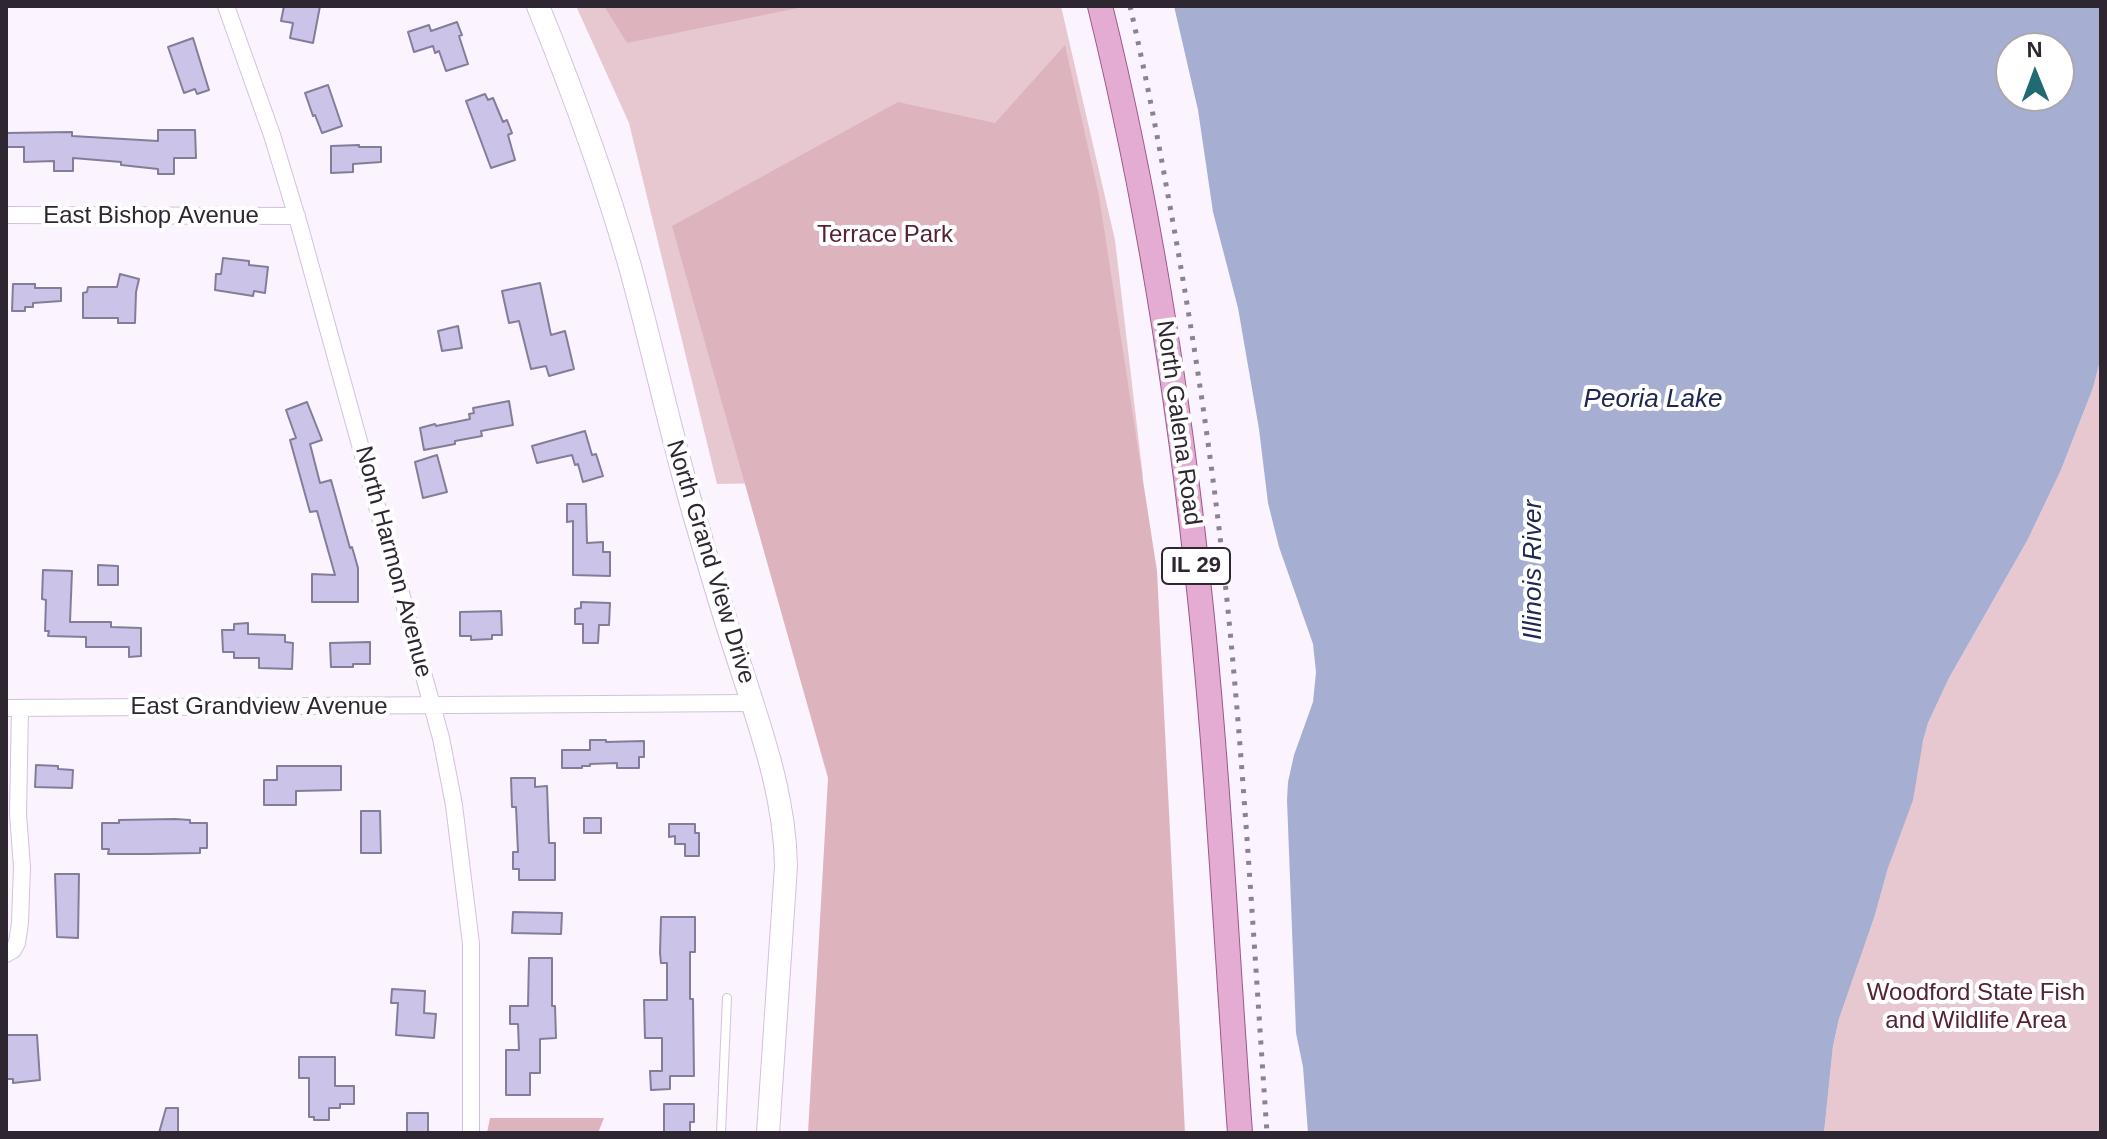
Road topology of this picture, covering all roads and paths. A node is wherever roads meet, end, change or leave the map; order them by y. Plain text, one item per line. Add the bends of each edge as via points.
1 (226, 6) edge
2 (538, 6) edge
3 (1100, 6) edge
4 (6, 215) edge
5 (297, 216) junction
6 (752, 703) junction
7 (432, 705) junction
8 (13, 708) edge
9 (6, 954) edge
10 (727, 998) dead end
11 (471, 1133) edge
12 (721, 1133) edge
13 (768, 1133) edge
14 (1240, 1133) edge

1 - 5 street, North Harmon Avenue
2 - 6 street, North Grand View Drive via 605,184 690,501
3 - 14 main road, North Galena Road / IL 29 via 1151,241 1184,455 1211,725
4 - 5 street, East Bishop Avenue
5 - 7 street, North Harmon Avenue
6 - 7 street, East Grandview Avenue
6 - 13 street, North Grand View Drive via 778,794 786,848
7 - 8 street, East Grandview Avenue
7 - 11 street, North Harmon Avenue via 454,805 471,944
8 - 9 street via 22,867 17,943
10 - 12 lane

